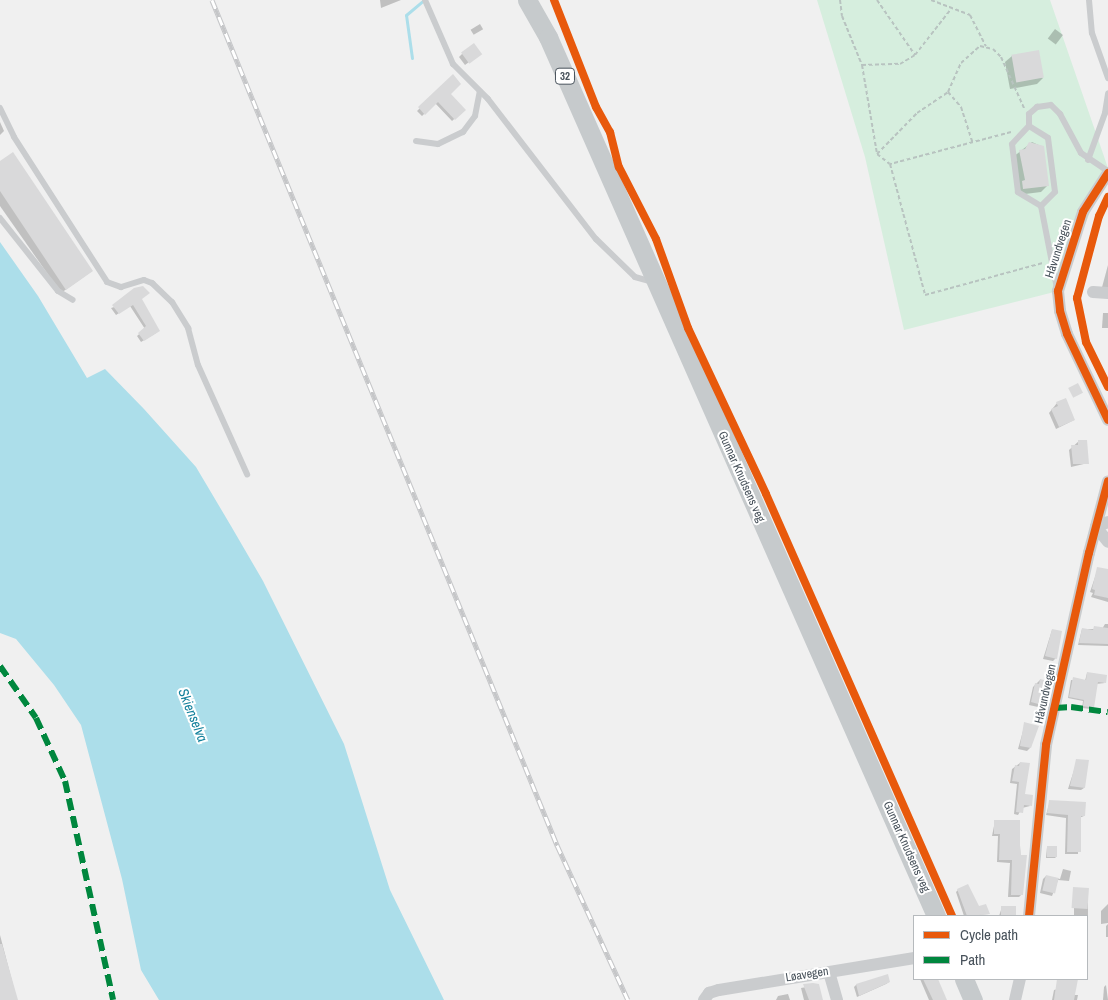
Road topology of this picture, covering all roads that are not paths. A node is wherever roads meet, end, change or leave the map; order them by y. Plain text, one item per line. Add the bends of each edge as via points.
1 (527, 0) edge
2 (538, 0) edge
3 (1089, 0) edge
4 (425, 1) edge
5 (548, 37) junction
6 (1108, 78) edge
7 (480, 91) junction
8 (1108, 93) edge
9 (0, 108) edge
10 (1029, 126) junction
11 (416, 141) dead end
12 (1088, 160) junction
13 (1108, 172) edge
14 (1041, 206) junction
15 (0, 218) edge
16 (654, 282) junction
17 (1058, 291) junction
18 (1093, 292) dead end
19 (1108, 293) edge
20 (73, 300) dead end
21 (1108, 420) edge
22 (246, 474) dead end
23 (1108, 482) edge
24 (1108, 522) edge
25 (1096, 527) junction
26 (1108, 542) edge
27 (936, 915) edge
28 (1029, 915) edge
29 (913, 958) edge
30 (829, 972) junction
31 (964, 980) edge
32 (1020, 980) edge
33 (704, 1000) edge
34 (837, 1000) edge
35 (973, 1000) edge
36 (1015, 1000) edge

1 - 5 main road, Gunnar Knudsens veg / 32
2 - 5 main road, Gunnar Knudsens veg / 32
3 - 6 lane via 1092,33
4 - 7 lane via 453,64
5 - 16 main road, Gunnar Knudsens veg / 32
7 - 11 lane via 475,116 463,132 438,144
7 - 16 lane via 586,226 625,269 635,277
8 - 12 lane via 1105,113
9 - 22 lane via 14,137 107,282 121,287 144,280 152,283 172,302 188,328 198,365
10 - 12 lane via 1029,114 1050,105 1060,114 1073,143
10 - 14 lane via 1048,138 1055,192
10 - 14 lane via 1012,144 1018,192
12 - 13 lane
13 - 17 street, Håvundvegen via 1083,212
14 - 17 lane
15 - 20 lane via 58,291
16 - 27 main road, Gunnar Knudsens veg / 32
17 - 21 street, Håvundvegen via 1067,334
18 - 19 street
23 - 25 street, Håvundvegen
24 - 25 street
25 - 26 street
25 - 28 street, Håvundvegen via 1046,744
29 - 30 street, Løavegen
30 - 33 street, Løavegen via 718,990
30 - 34 street
31 - 35 main road
32 - 36 street

